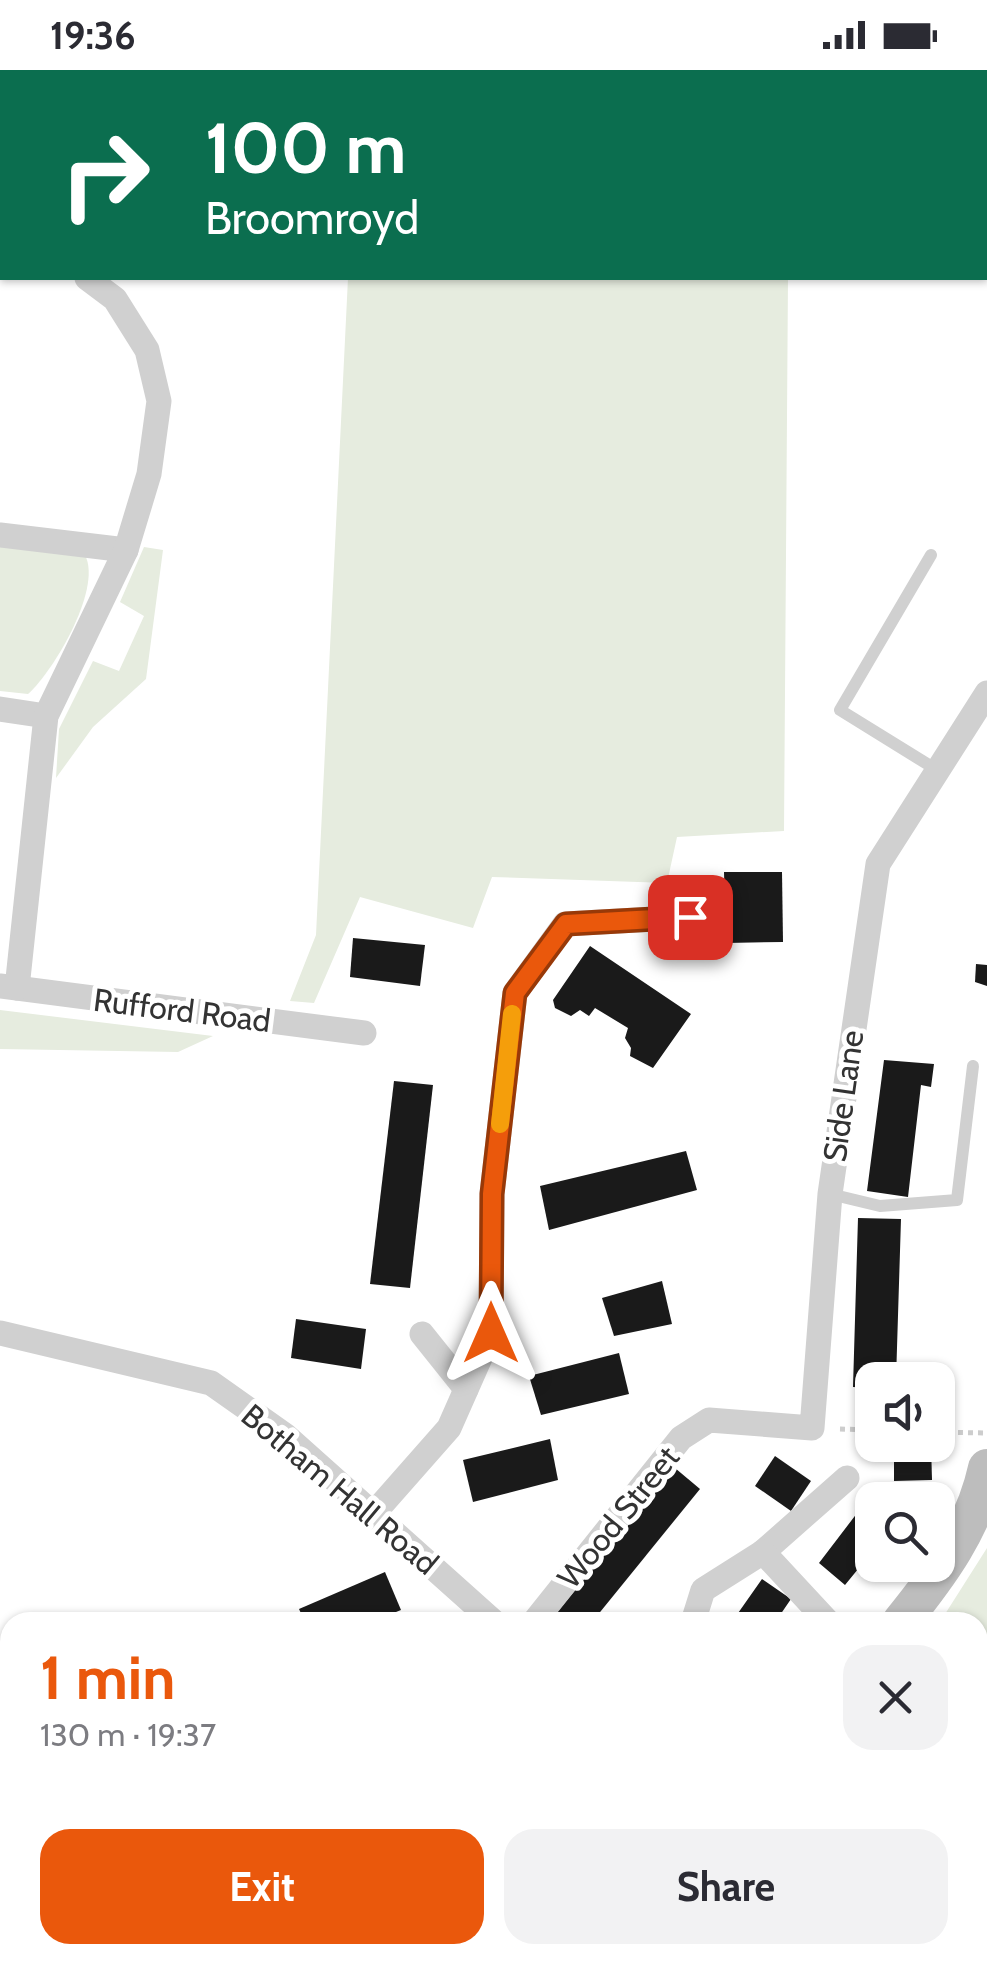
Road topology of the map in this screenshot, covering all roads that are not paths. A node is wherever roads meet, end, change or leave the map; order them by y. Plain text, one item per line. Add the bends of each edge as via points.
1 (90, 280) edge
2 (0, 535) edge
3 (126, 550) junction
4 (931, 555) dead end
5 (987, 692) edge
6 (0, 709) edge
7 (46, 716) junction
8 (937, 770) junction
9 (690, 917) dead end
10 (9, 988) edge
11 (364, 1034) dead end
12 (973, 1066) dead end
13 (830, 1194) junction
14 (0, 1333) edge
15 (422, 1334) dead end
16 (466, 1389) junction
17 (709, 1420) joint
18 (847, 1478) dead end
19 (985, 1485) edge
20 (376, 1512) junction
21 (763, 1552) junction
22 (483, 1612) edge
23 (542, 1612) edge
24 (697, 1612) edge
25 (819, 1612) edge
26 (910, 1612) edge

1 - 3 street via 116,299 147,350 159,401 149,474
2 - 3 street
3 - 7 street
4 - 8 lane via 840,710
5 - 8 street, Side Lane
6 - 7 street
7 - 10 street
8 - 13 street, Side Lane via 878,864
9 - 16 street via 566,924 515,993 492,1194 491,1333
10 - 11 street, Rufford Road
12 - 13 lane via 958,1200 880,1206
13 - 17 street, Side Lane via 812,1428
14 - 20 street, Botham Hall Road via 211,1384
15 - 16 street
16 - 20 street via 449,1428
17 - 23 street, Wood Street via 681,1438
18 - 21 street
19 - 26 street via 945,1567
20 - 22 street, Botham Hall Road
21 - 24 street via 703,1590
21 - 25 street

